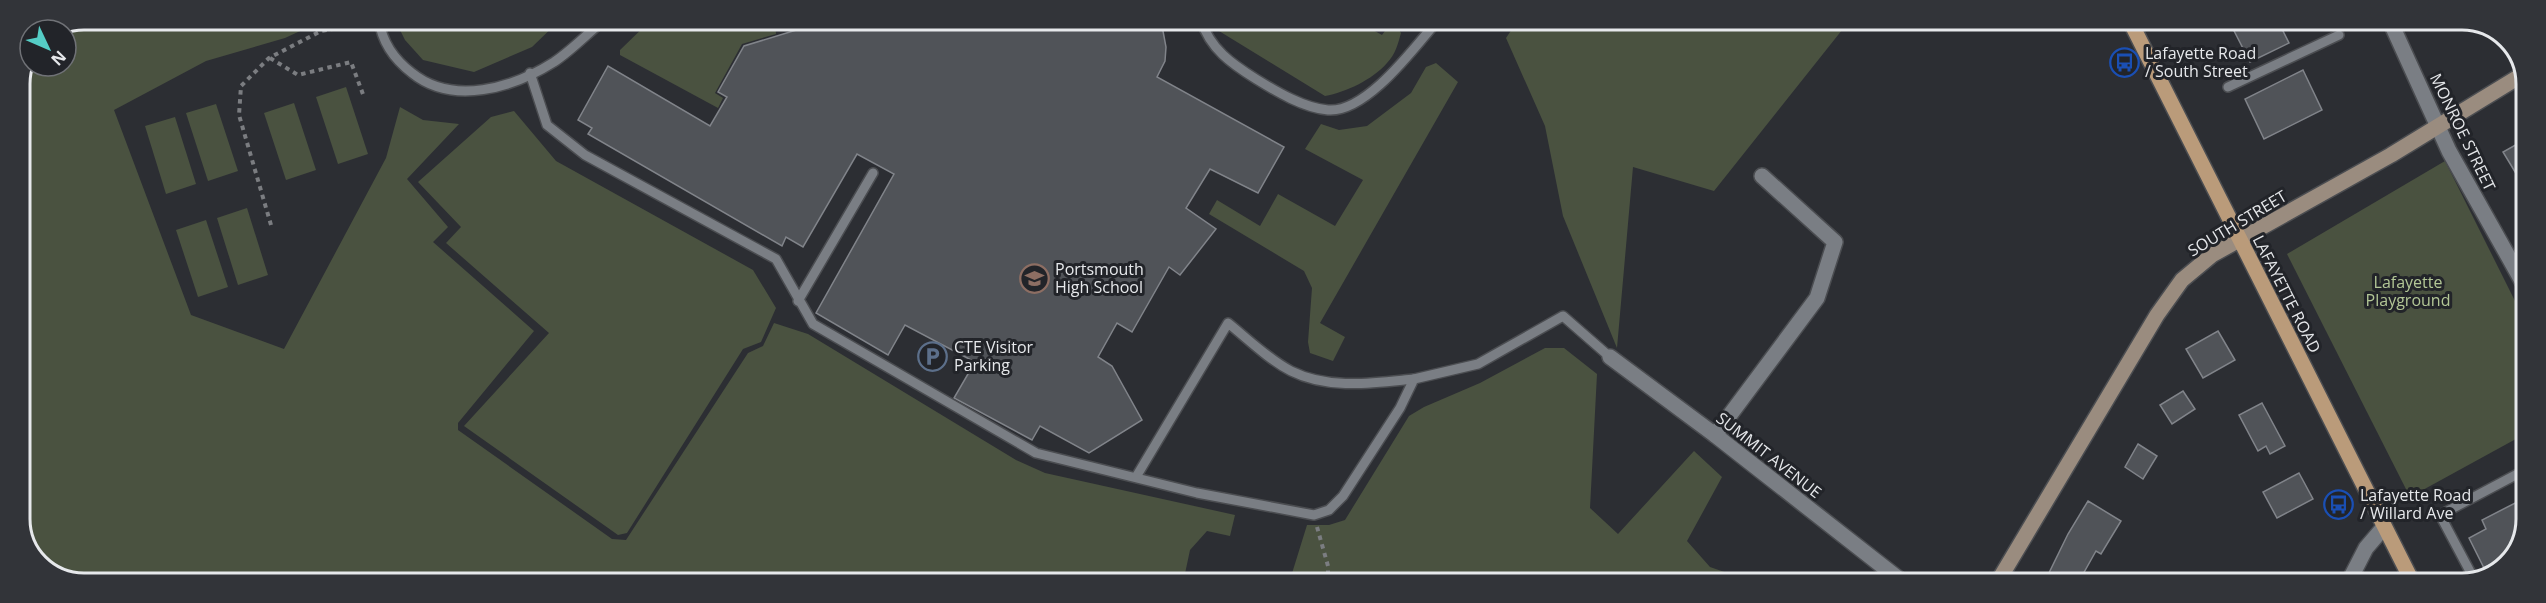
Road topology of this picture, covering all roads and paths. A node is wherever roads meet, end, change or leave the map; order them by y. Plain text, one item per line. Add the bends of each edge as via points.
1 (326, 30) edge
2 (383, 30) edge
3 (592, 30) edge
4 (1204, 30) edge
5 (1430, 30) edge
6 (2135, 30) edge
7 (2394, 30) edge
8 (2339, 35) dead end
9 (269, 58) junction
10 (530, 74) junction
11 (2516, 78) edge
12 (2228, 87) dead end
13 (364, 97) dead end
14 (2438, 127) junction
15 (873, 173) dead end
16 (1762, 176) dead end
17 (271, 225) dead end
18 (2240, 240) junction
19 (2516, 270) edge
20 (798, 301) junction
21 (1610, 357) joint
22 (1414, 379) junction
23 (1715, 435) junction
24 (2516, 475) edge
25 (1136, 477) junction
26 (1314, 515) junction
27 (2384, 527) junction
28 (1328, 573) edge
29 (1891, 573) edge
30 (2002, 573) edge
31 (2354, 573) edge
32 (2407, 573) edge
33 (2471, 573) edge

1 - 9 path
2 - 10 lane via 389,49 401,64 420,80 438,88 460,92 484,90
3 - 10 lane via 554,62
4 - 5 lane via 1230,62 1309,106 1330,110 1349,106 1374,90
6 - 18 main road, LAFAYETTE ROAD
7 - 14 street, MONROE STREET
8 - 12 lane
9 - 13 path via 298,75 351,62
9 - 17 path via 241,86 239,115
10 - 20 lane via 547,125 585,155 776,259
11 - 14 street, SOUTH STREET
14 - 18 street, SOUTH STREET
14 - 19 street, MONROE STREET
15 - 20 lane
16 - 23 street via 1835,242 1817,298
18 - 27 main road, LAFAYETTE ROAD
18 - 30 street, SOUTH STREET via 2197,266 2169,296
20 - 25 lane via 813,324 1036,453
21 - 22 lane via 1563,316 1478,364
21 - 23 street, SUMMIT AVENUE
22 - 25 lane via 1361,385 1313,379 1284,367 1228,323
22 - 26 lane via 1400,408 1343,496 1329,510
23 - 29 street, SUMMIT AVENUE
24 - 33 lane via 2440,515
25 - 26 lane via 1197,494
26 - 28 path
27 - 31 street via 2366,548
27 - 32 main road, LAFAYETTE ROAD

